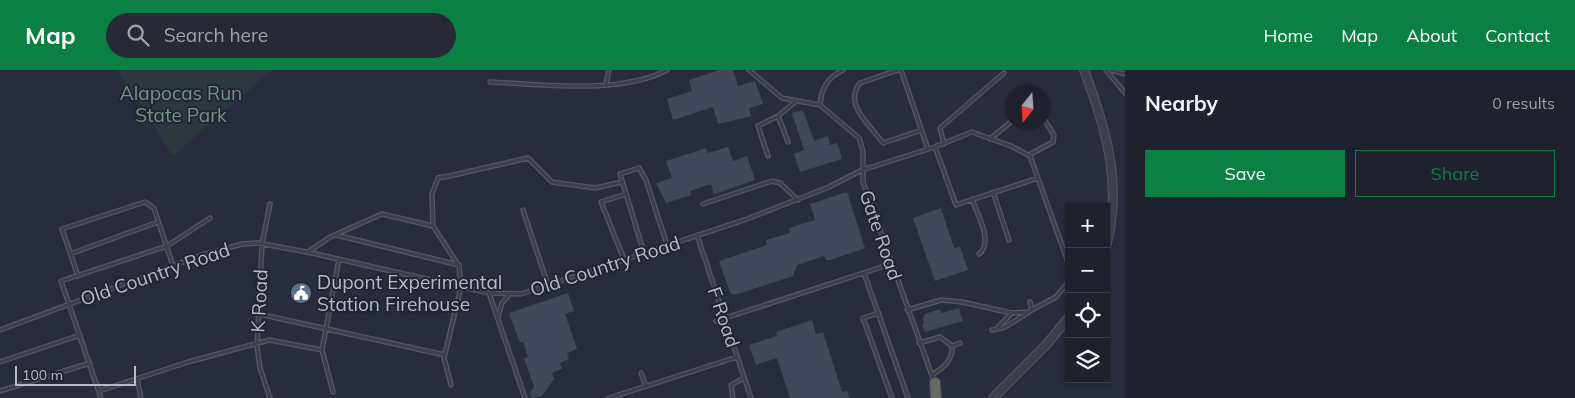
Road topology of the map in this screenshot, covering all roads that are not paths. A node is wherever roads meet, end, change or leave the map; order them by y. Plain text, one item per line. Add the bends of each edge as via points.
1 (609, 70) edge
2 (666, 70) edge
3 (749, 70) edge
4 (843, 70) edge
5 (900, 70) edge
6 (1084, 70) edge
7 (1106, 70) edge
8 (1111, 70) edge
9 (1004, 73) dead end
10 (1125, 74) edge
11 (490, 82) dead end
12 (606, 84) junction
13 (1125, 93) edge
14 (796, 101) junction
15 (820, 105) junction
16 (778, 116) junction
17 (1005, 127) edge
18 (1050, 129) edge
19 (922, 130) junction
20 (990, 139) junction
21 (788, 142) dead end
22 (944, 144) junction
23 (935, 147) junction
24 (928, 149) junction
25 (1029, 155) junction
26 (768, 156) dead end
27 (862, 170) junction
28 (1038, 178) junction
29 (622, 182) junction
30 (993, 192) junction
31 (626, 194) junction
32 (972, 199) junction
33 (798, 200) junction
34 (270, 204) dead end
35 (703, 204) dead end
36 (524, 210) dead end
37 (210, 218) dead end
38 (158, 222) junction
39 (433, 226) junction
40 (1110, 232) edge
41 (336, 235) junction
42 (697, 235) junction
43 (1009, 240) dead end
44 (262, 244) junction
45 (667, 245) junction
46 (167, 246) junction
47 (307, 252) junction
48 (644, 253) junction
49 (70, 254) junction
50 (979, 254) dead end
51 (1065, 254) edge
52 (339, 259) junction
53 (624, 260) junction
54 (891, 264) junction
55 (173, 266) junction
56 (460, 266) junction
57 (864, 273) junction
58 (78, 276) junction
59 (548, 285) junction
60 (461, 287) junction
61 (1065, 287) edge
62 (489, 293) junction
63 (509, 295) junction
64 (1030, 302) dead end
65 (70, 304) junction
66 (907, 310) junction
67 (1032, 310) junction
68 (1028, 312) junction
69 (879, 313) junction
70 (1012, 313) junction
71 (259, 314) junction
72 (725, 318) junction
73 (716, 321) dead end
74 (1065, 322) edge
75 (499, 323) junction
76 (325, 327) junction
77 (997, 328) junction
78 (0, 330) edge
79 (992, 330) dead end
80 (80, 336) junction
81 (257, 342) junction
82 (919, 342) junction
83 (960, 343) dead end
84 (952, 346) junction
85 (322, 350) junction
86 (444, 354) junction
87 (737, 357) junction
88 (0, 362) edge
89 (90, 363) junction
90 (642, 373) dead end
91 (744, 378) junction
92 (137, 379) junction
93 (933, 379) junction
94 (451, 385) dead end
95 (646, 386) junction
96 (0, 391) edge
97 (99, 391) junction
98 (333, 392) dead end
99 (102, 398) edge
100 (141, 398) edge
101 (270, 398) edge
102 (525, 398) edge
103 (609, 398) edge
104 (733, 398) edge
105 (751, 398) edge
106 (892, 398) edge
107 (908, 398) edge
108 (936, 398) edge
109 (941, 398) edge
110 (992, 398) edge

1 - 12 lane
2 - 12 lane via 633,83
3 - 14 lane via 779,96
4 - 15 lane via 826,81
5 - 19 lane
5 - 19 lane via 860,83 853,96 854,104 883,142
6 - 40 street via 1100,111 1110,150 1114,188
7 - 13 lane
8 - 10 lane
9 - 22 lane via 940,128
11 - 12 lane via 570,86
14 - 15 lane
14 - 16 lane
15 - 27 lane, Gate Road via 859,138
16 - 21 lane
16 - 26 lane via 758,126
17 - 20 lane
18 - 25 lane via 1054,135 1053,142
19 - 24 lane
20 - 22 lane, Old Country Road via 972,132
20 - 25 lane, Old Country Road
22 - 23 lane, Old Country Road
23 - 24 lane, Old Country Road
23 - 32 lane via 956,204
24 - 27 lane, Old Country Road
25 - 28 lane
27 - 33 lane, Old Country Road
27 - 54 lane, Gate Road via 863,182
28 - 30 lane
28 - 51 lane
29 - 31 lane
29 - 39 lane via 595,188 552,182 528,158 438,178 432,194
29 - 45 lane via 620,174 639,168
30 - 32 lane
30 - 43 lane
31 - 48 lane
31 - 53 lane via 601,202
32 - 50 lane via 986,239
33 - 35 lane via 780,183 772,181
33 - 42 lane, Old Country Road
34 - 44 lane, K Road
36 - 59 lane
37 - 46 lane
38 - 46 lane
38 - 49 lane
38 - 49 lane via 154,208 145,202 62,229
39 - 41 lane via 382,214
39 - 56 lane
41 - 47 lane
41 - 56 lane
42 - 45 lane, Old Country Road
42 - 72 lane, F Road
44 - 47 lane, Old Country Road
44 - 55 lane, Old Country Road via 242,244
44 - 71 lane, K Road
45 - 48 lane, Old Country Road
46 - 55 lane
46 - 58 lane
47 - 52 lane, Old Country Road
48 - 53 lane, Old Country Road
49 - 58 lane
52 - 60 lane, Old Country Road
52 - 76 lane
53 - 59 lane, Old Country Road
54 - 57 lane
54 - 66 lane, Gate Road
55 - 65 lane, Old Country Road
56 - 60 lane
57 - 69 lane
57 - 72 lane
58 - 65 lane via 61,281
59 - 63 lane, Old Country Road
60 - 62 lane, Old Country Road
60 - 86 lane
61 - 67 lane via 1060,294
62 - 63 lane, Old Country Road
62 - 75 lane
63 - 75 lane via 502,303
64 - 67 lane
65 - 78 lane, Old Country Road
65 - 80 lane
66 - 70 lane via 941,300
66 - 82 lane, Gate Road
67 - 68 lane
68 - 70 lane
68 - 77 lane via 1005,327
69 - 106 lane via 863,318
69 - 107 lane
70 - 77 lane
71 - 76 lane
71 - 81 lane, K Road
72 - 73 lane
72 - 87 lane, F Road
74 - 110 street
75 - 102 lane
76 - 85 lane
76 - 86 lane
77 - 79 lane
80 - 88 lane
80 - 89 lane
81 - 85 lane via 269,340
81 - 92 lane
81 - 101 lane, K Road via 260,368
82 - 84 lane via 940,337
82 - 93 lane, Gate Road
83 - 84 lane
84 - 93 lane via 948,364
85 - 98 lane
86 - 94 lane
87 - 91 lane, F Road
87 - 95 lane
89 - 96 lane
89 - 97 lane
90 - 95 lane
91 - 104 lane via 731,385
91 - 105 lane, F Road
92 - 97 lane
92 - 100 lane
93 - 108 highway
93 - 109 lane, Gate Road
95 - 103 lane
97 - 99 lane

